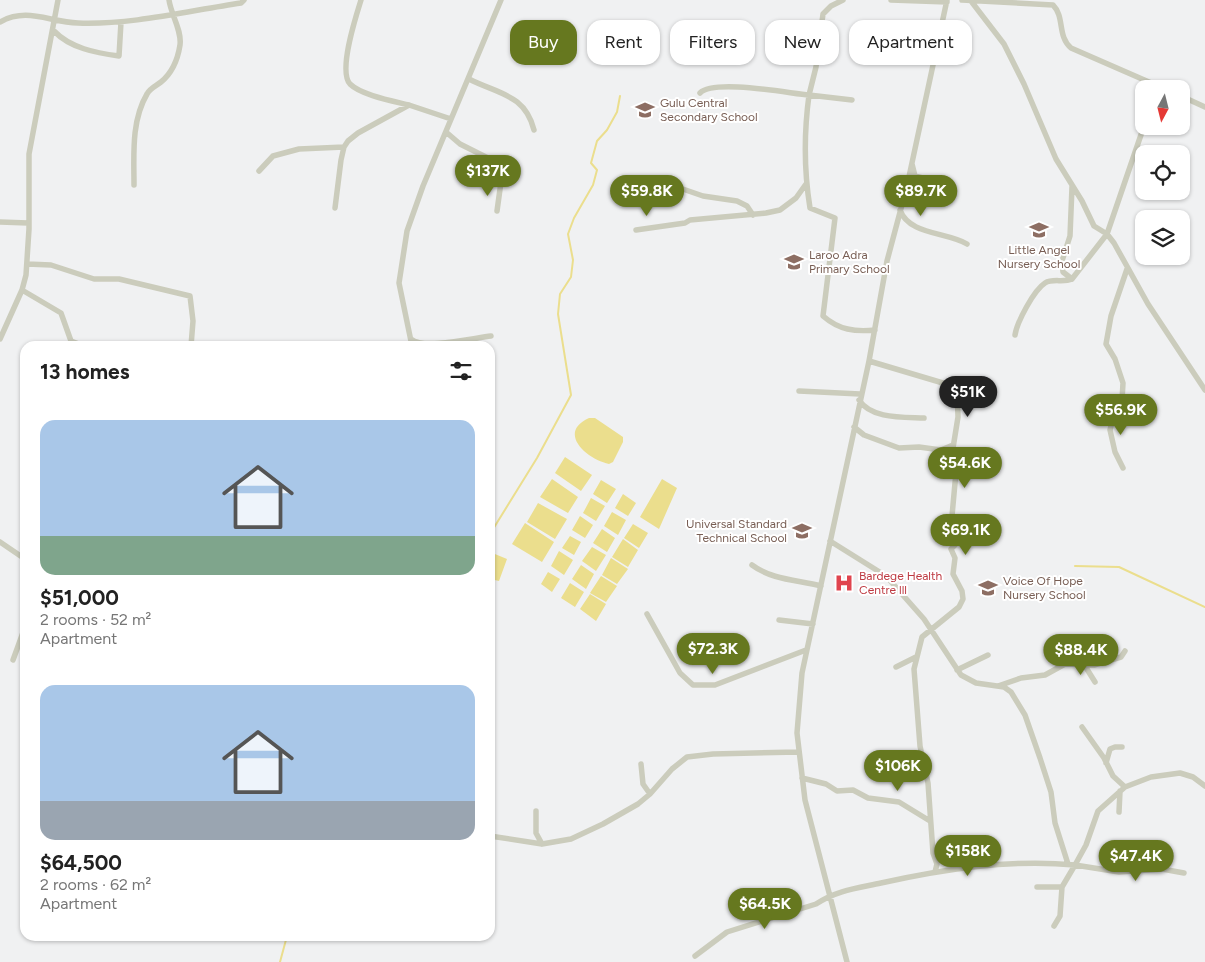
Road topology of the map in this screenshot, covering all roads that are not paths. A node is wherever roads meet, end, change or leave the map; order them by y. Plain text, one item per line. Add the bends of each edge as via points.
1 (58, 0) edge
2 (170, 0) edge
3 (244, 0) edge
4 (361, 0) edge
5 (501, 0) edge
6 (843, 0) edge
7 (891, 0) edge
8 (962, 0) edge
9 (947, 1) edge
10 (971, 1) junction
11 (171, 14) junction
12 (56, 20) junction
13 (0, 22) edge
14 (121, 22) junction
15 (54, 31) junction
16 (469, 79) junction
17 (1138, 80) edge
18 (700, 93) dead end
19 (809, 95) junction
20 (852, 100) dead end
21 (1190, 100) edge
22 (408, 105) junction
23 (1205, 107) edge
24 (451, 119) junction
25 (534, 130) dead end
26 (446, 132) junction
27 (1141, 135) edge
28 (344, 147) junction
29 (912, 162) junction
30 (259, 171) dead end
31 (650, 182) dead end
32 (806, 184) junction
33 (134, 185) dead end
34 (1072, 187) junction
35 (954, 195) dead end
36 (335, 208) dead end
37 (900, 210) junction
38 (497, 211) dead end
39 (753, 215) junction
40 (0, 222) edge
41 (28, 222) junction
42 (636, 230) dead end
43 (1107, 234) junction
44 (967, 244) dead end
45 (27, 264) junction
46 (1127, 269) junction
47 (1072, 279) junction
48 (22, 290) junction
49 (875, 330) junction
50 (1015, 335) dead end
51 (492, 336) dead end
52 (0, 339) edge
53 (410, 339) joint
54 (70, 341) edge
55 (191, 341) edge
56 (414, 341) edge
57 (452, 341) edge
58 (869, 361) junction
59 (1205, 390) edge
60 (799, 391) dead end
61 (860, 397) junction
62 (924, 418) dead end
63 (854, 427) junction
64 (953, 444) junction
65 (1123, 468) dead end
66 (0, 542) edge
67 (830, 542) junction
68 (20, 556) edge
69 (752, 565) dead end
70 (821, 586) junction
71 (647, 614) dead end
72 (779, 620) dead end
73 (813, 624) junction
74 (932, 631) junction
75 (20, 641) edge
76 (806, 650) junction
77 (1125, 651) dead end
78 (988, 655) dead end
79 (916, 657) junction
80 (13, 660) dead end
81 (1085, 666) junction
82 (896, 667) dead end
83 (957, 670) junction
84 (1095, 682) dead end
85 (998, 686) junction
86 (1082, 727) dead end
87 (1122, 747) dead end
88 (798, 752) junction
89 (1106, 763) junction
90 (641, 764) dead end
91 (802, 778) junction
92 (1205, 786) edge
93 (1122, 789) junction
94 (650, 794) junction
95 (536, 811) dead end
96 (1119, 812) dead end
97 (930, 821) junction
98 (495, 837) edge
99 (542, 844) junction
100 (937, 864) junction
101 (1070, 864) junction
102 (949, 870) junction
103 (935, 872) junction
104 (1184, 872) dead end
105 (1037, 886) dead end
106 (1062, 887) junction
107 (828, 896) junction
108 (1054, 926) dead end
109 (695, 956) dead end
110 (847, 962) edge

1 - 12 street
2 - 11 street
3 - 11 street
4 - 22 street via 349,45 347,81 356,88
5 - 16 street
6 - 19 street via 823,14
7 - 9 street
8 - 10 street
9 - 29 street
10 - 17 street via 1054,5 1064,40 1071,48
10 - 34 street via 1004,44
11 - 14 street
11 - 33 street via 180,45 168,74 150,90 140,111 134,138
12 - 13 street via 21,14
12 - 14 street
12 - 15 street
14 - 15 street via 119,56 94,52 63,40
15 - 41 street via 28,154
16 - 24 street
16 - 25 street via 519,102 528,112
18 - 19 street via 705,88 720,86
19 - 20 street
19 - 32 street
21 - 23 street
22 - 24 street
22 - 28 street via 358,133
24 - 26 street
26 - 38 street via 460,144 512,170 501,182
26 - 53 street via 412,212 402,250 399,283
27 - 43 street
28 - 30 street via 308,148 274,156
28 - 36 street
29 - 35 street via 915,176 934,181
29 - 37 street
31 - 39 street via 737,201 747,206
32 - 39 street via 796,198 780,210
32 - 49 street via 810,208 835,218 823,316 845,329
34 - 43 street via 1094,226
34 - 47 street via 1070,236 1062,265 1062,272
37 - 44 street via 909,224
37 - 49 street
39 - 42 street via 690,220
40 - 41 street
41 - 45 street
43 - 46 street
43 - 47 street
45 - 48 street
45 - 55 street via 51,265 94,279 119,279 190,296
46 - 59 street
46 - 65 street via 1110,316 1106,344 1123,384 1122,400 1110,430
47 - 50 street via 1044,284 1022,316
48 - 52 street
48 - 54 street via 61,313
49 - 58 street
51 - 57 street
53 - 56 street
58 - 61 street
58 - 64 street via 956,387 958,417
60 - 61 street
61 - 62 street via 864,408 878,413
61 - 63 street
63 - 64 street via 864,435 899,448 938,450
63 - 67 street
64 - 74 street via 955,545 951,549 956,558 953,574 963,599 955,610 935,624
66 - 68 street
67 - 70 street
67 - 74 street via 886,576
69 - 70 street via 778,578
70 - 73 street
71 - 76 street via 680,673 693,685 715,685
72 - 73 street
73 - 76 street
74 - 79 street via 922,637
74 - 83 street
75 - 80 street
76 - 88 street
77 - 81 street via 1121,657
78 - 83 street
79 - 82 street
79 - 97 street via 914,676
81 - 84 street
81 - 85 street via 1065,664 1045,675 1021,678
83 - 85 street via 968,680 985,686
85 - 101 street via 1011,692 1025,715 1051,792 1055,823
86 - 89 street
87 - 89 street via 1110,749
88 - 91 street
88 - 94 street via 687,757
89 - 93 street
90 - 94 street via 643,784
91 - 97 street via 826,784 837,791 853,790 868,798 900,802
91 - 107 street via 808,818
92 - 93 street via 1180,773 1151,777
93 - 96 street
93 - 101 street via 1096,813 1086,845
94 - 99 street via 585,833
95 - 99 street via 536,833
97 - 100 street
98 - 99 street
100 - 102 street
100 - 103 street
101 - 102 street via 1008,864
101 - 104 street via 1119,872 1162,869
101 - 106 street
102 - 103 street
103 - 107 street
105 - 106 street
106 - 108 street via 1060,916
107 - 109 street via 816,904 727,932
107 - 110 street

